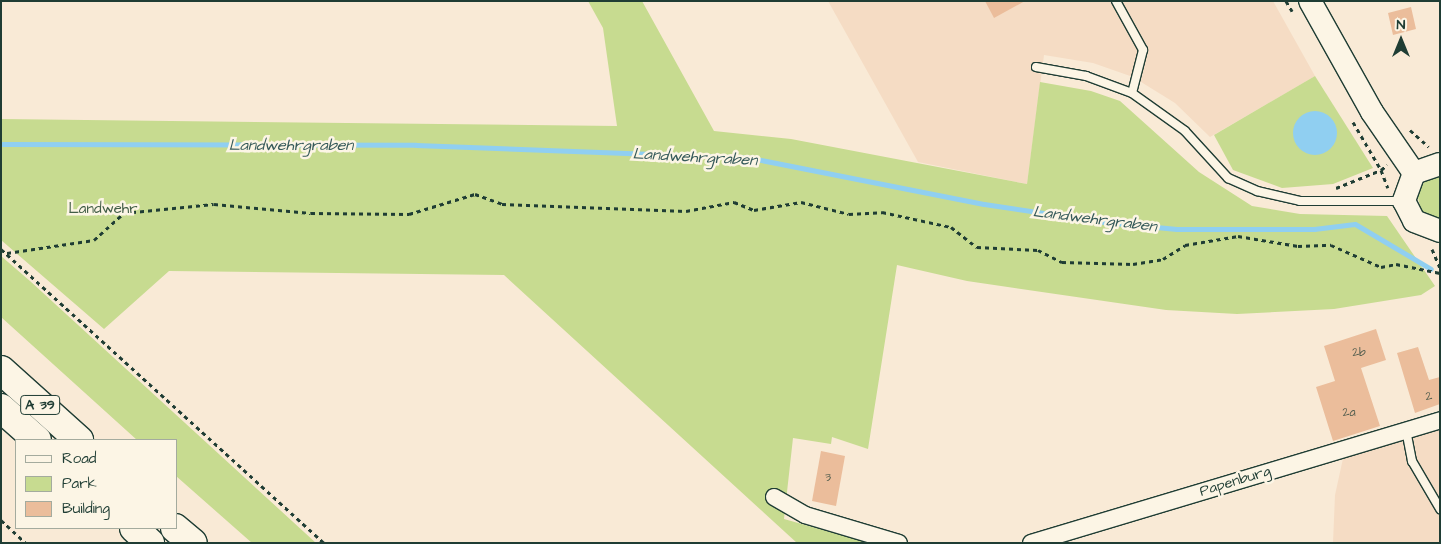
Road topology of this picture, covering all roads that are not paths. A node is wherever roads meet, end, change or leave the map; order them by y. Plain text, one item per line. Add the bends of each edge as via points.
1 (1116, 1) edge
2 (1310, 1) edge
3 (1036, 67) dead end
4 (1132, 93) junction
5 (1440, 164) edge
6 (1414, 173) junction
7 (1404, 201) junction
8 (1435, 236) edge
9 (1, 370) edge
10 (1, 408) edge
11 (1440, 420) edge
12 (1406, 430) junction
13 (36, 439) edge
14 (78, 439) edge
15 (774, 497) dead end
16 (1440, 509) edge
17 (135, 529) edge
18 (176, 529) edge
19 (150, 543) edge
20 (193, 543) edge
21 (899, 543) edge
22 (1031, 543) edge

1 - 4 lane via 1143,50
2 - 6 main road via 1372,112
3 - 4 lane via 1086,76
4 - 7 lane via 1184,131 1228,178 1257,191 1300,202
5 - 6 main road
6 - 7 main road
7 - 8 main road via 1414,221
9 - 14 highway, A 39
10 - 13 highway, A 39
11 - 12 street, Papenburg
12 - 16 lane via 1412,461
12 - 22 street, Papenburg
15 - 21 street via 805,515
17 - 19 highway
18 - 20 highway

